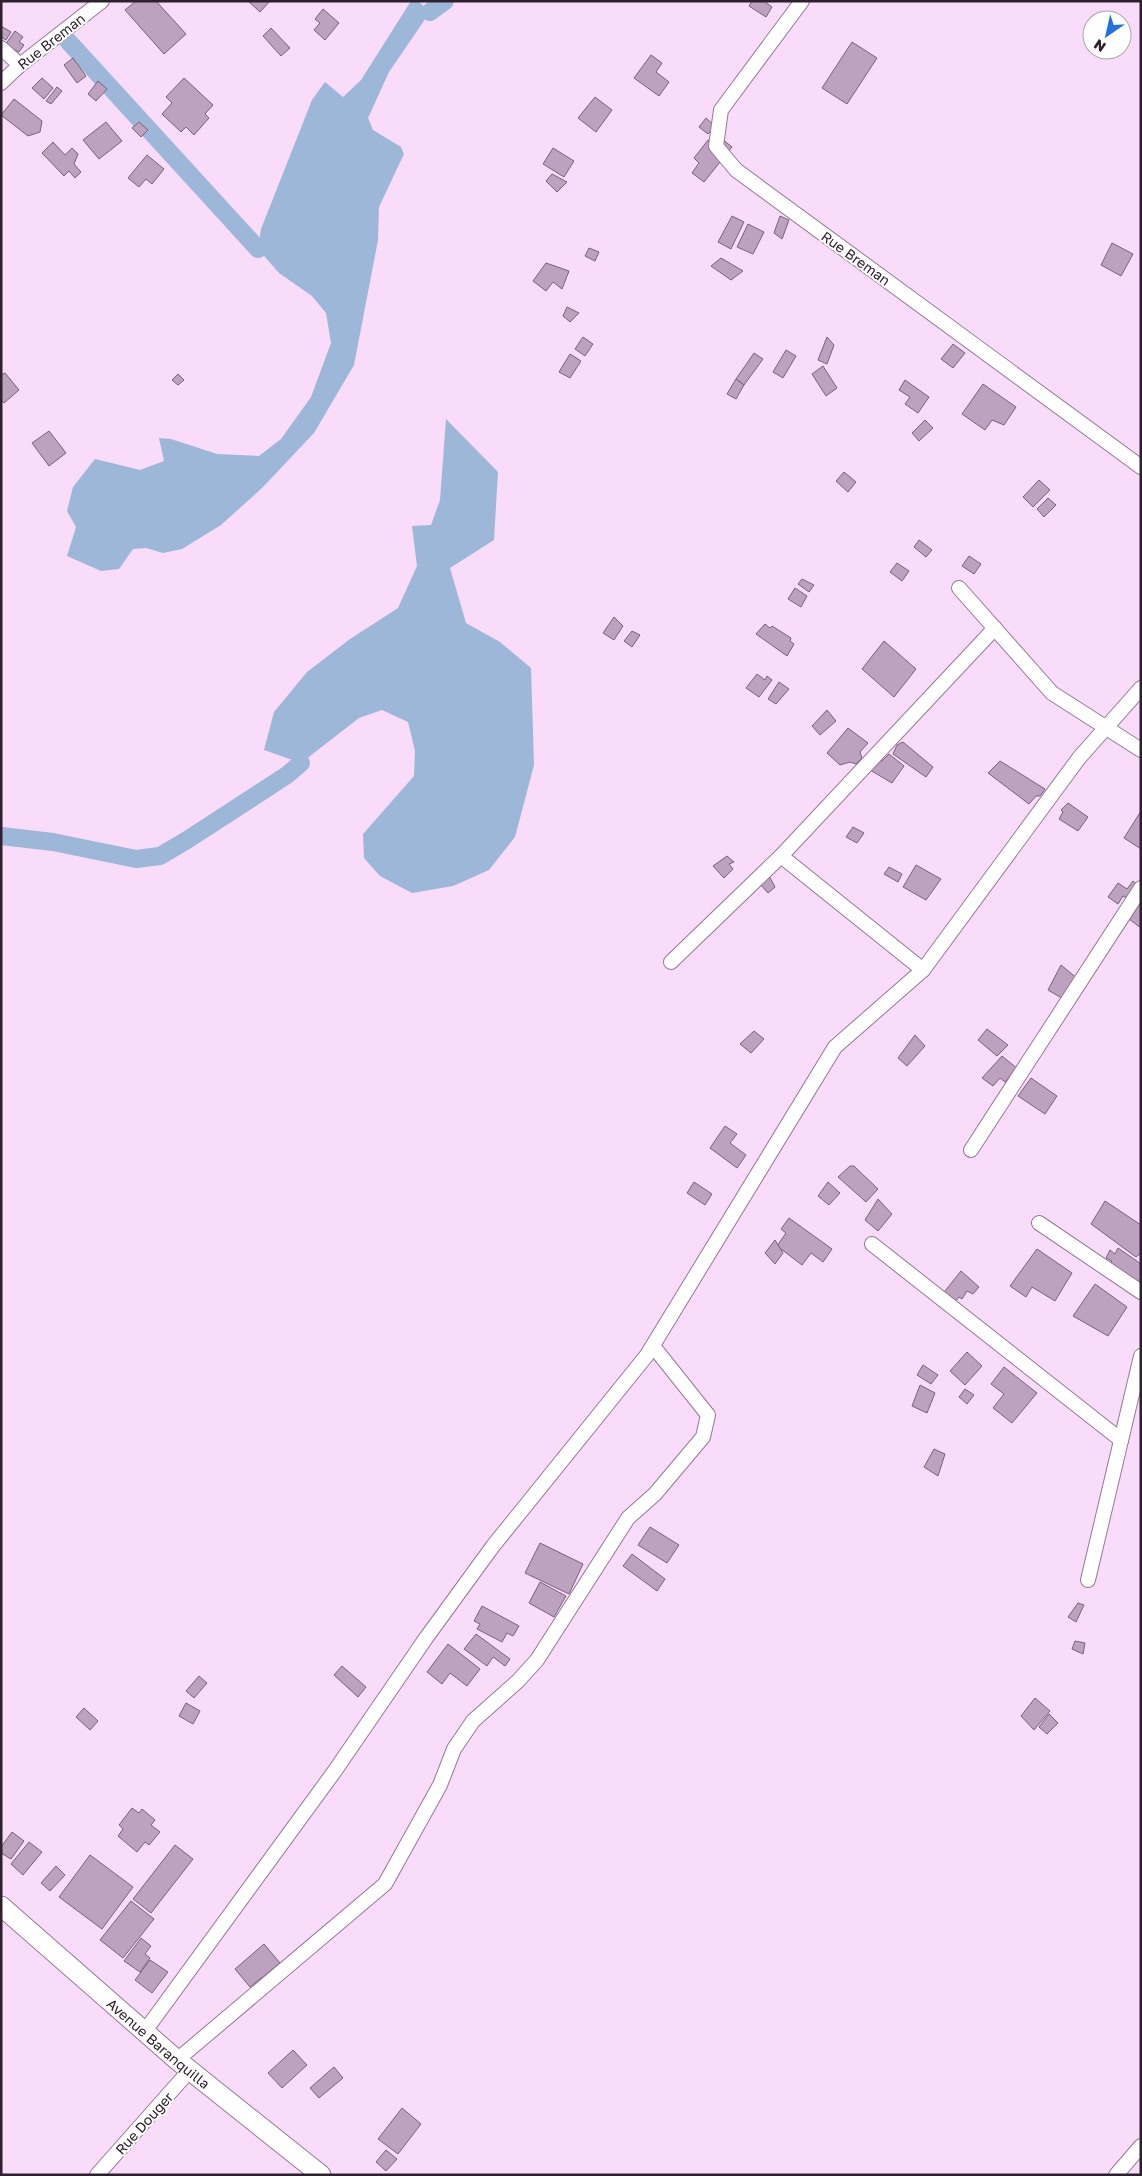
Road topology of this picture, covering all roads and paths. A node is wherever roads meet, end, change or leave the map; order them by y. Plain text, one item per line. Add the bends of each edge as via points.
1 (102, 1) edge
2 (802, 1) edge
3 (1, 48) edge
4 (20, 65) junction
5 (1, 83) edge
6 (1141, 466) edge
7 (959, 588) dead end
8 (995, 628) junction
9 (1141, 688) edge
10 (1106, 728) junction
11 (1141, 750) edge
12 (781, 856) junction
13 (1141, 888) edge
14 (671, 962) dead end
15 (923, 970) junction
16 (971, 1150) dead end
17 (1039, 1223) dead end
18 (872, 1244) dead end
19 (1141, 1292) edge
20 (652, 1346) junction
21 (1141, 1356) edge
22 (1121, 1440) junction
23 (1088, 1580) dead end
24 (1, 1906) edge
25 (144, 2031) junction
26 (184, 2065) junction
27 (1141, 2146) edge
28 (97, 2175) edge
29 (322, 2175) edge
30 (1116, 2175) edge

1 - 4 street, Rue Breman
2 - 6 street, Rue Breman via 721,110 716,146 736,170
3 - 4 street
4 - 5 street, Rue Breman
7 - 8 street
8 - 10 street via 1052,693
8 - 12 street
9 - 10 street
10 - 11 street
10 - 15 street via 1079,758
12 - 14 street
12 - 15 street
13 - 16 street
15 - 20 street via 835,1047
17 - 19 street
18 - 22 street
20 - 25 street via 493,1546 334,1772
20 - 26 street, Rue Douger via 708,1414 703,1436 655,1494 628,1518 537,1660 473,1721 454,1749 440,1785 384,1884
21 - 22 street
22 - 23 street
24 - 25 main road, Avenue Baranquilla
25 - 26 main road, Avenue Baranquilla
26 - 28 street, Rue Douger
26 - 29 main road, Avenue Baranquilla
27 - 30 street

